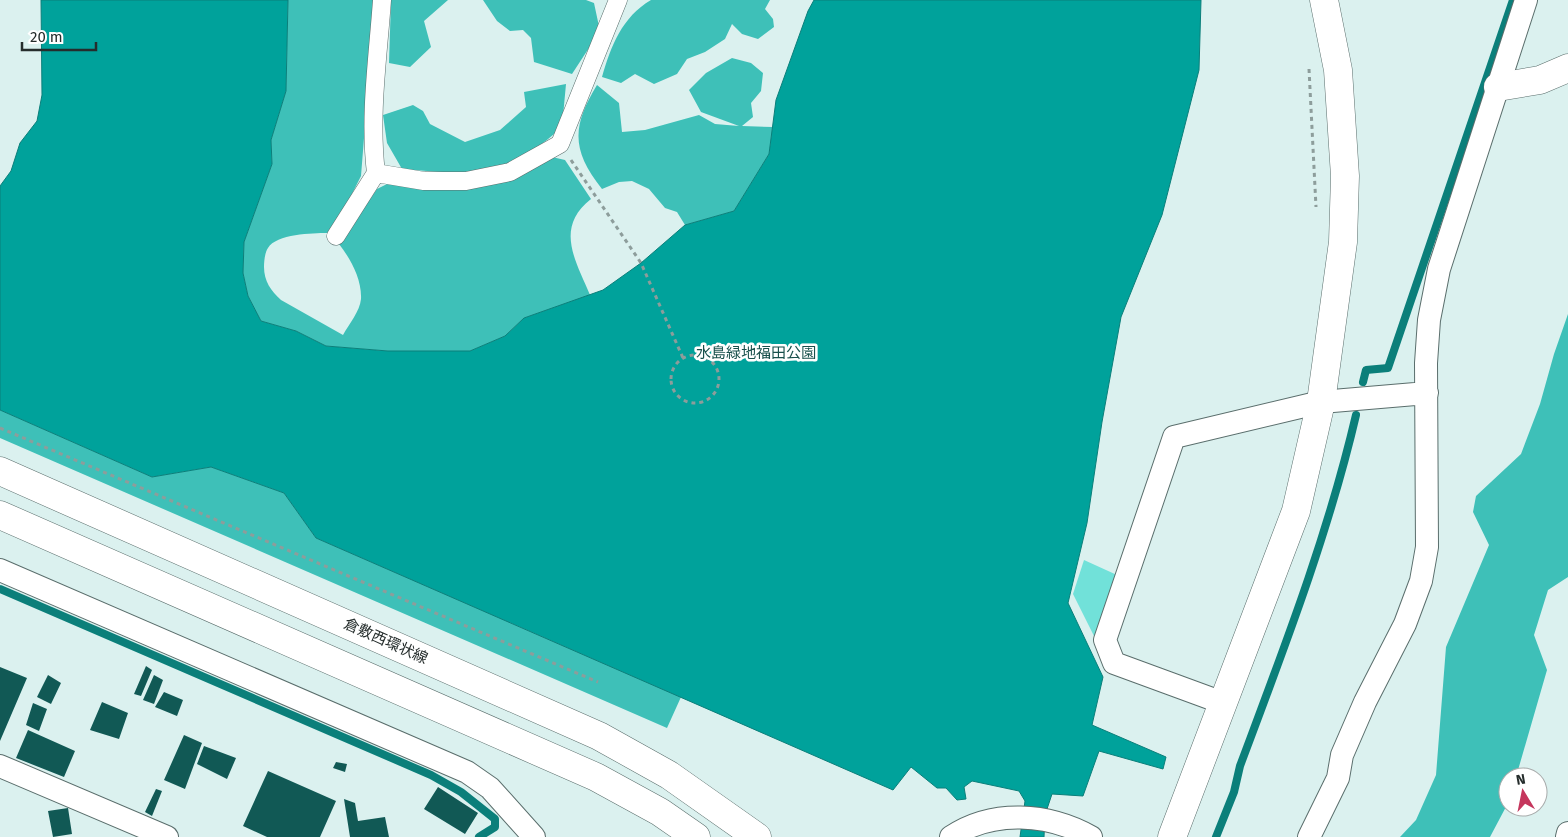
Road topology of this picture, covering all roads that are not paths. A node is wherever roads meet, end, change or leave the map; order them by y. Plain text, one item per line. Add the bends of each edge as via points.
1 (382, 0) edge
2 (618, 0) edge
3 (1324, 0) edge
4 (1526, 0) edge
5 (1568, 68) edge
6 (1498, 87) junction
7 (376, 173) junction
8 (336, 236) dead end
9 (1427, 393) junction
10 (1321, 402) junction
11 (0, 471) edge
12 (0, 515) edge
13 (0, 570) edge
14 (1223, 703) junction
15 (0, 766) edge
16 (1568, 833) edge
17 (167, 837) edge
18 (534, 837) edge
19 (696, 837) edge
20 (757, 837) edge
21 (951, 837) edge
22 (1091, 837) edge
23 (1172, 837) edge
24 (1309, 837) edge
25 (1567, 837) edge

1 - 7 street via 373,133
2 - 7 street via 560,144 510,172 466,181 424,181
3 - 10 main road via 1338,70 1345,176 1342,242
4 - 6 street
5 - 6 main road via 1540,80
6 - 9 street via 1439,269 1429,320
7 - 8 street
9 - 10 street
9 - 24 street via 1427,547 1421,581 1405,624 1342,755 1338,778
10 - 14 main road via 1296,511
10 - 14 street via 1174,437 1104,640 1114,663
11 - 20 main road, 倉敷西環状線 via 599,736 669,775
12 - 19 main road via 596,776 660,812
13 - 18 street via 467,772 490,788
14 - 23 main road
15 - 17 street
16 - 25 street
21 - 22 street via 981,823 1020,818 1053,820

